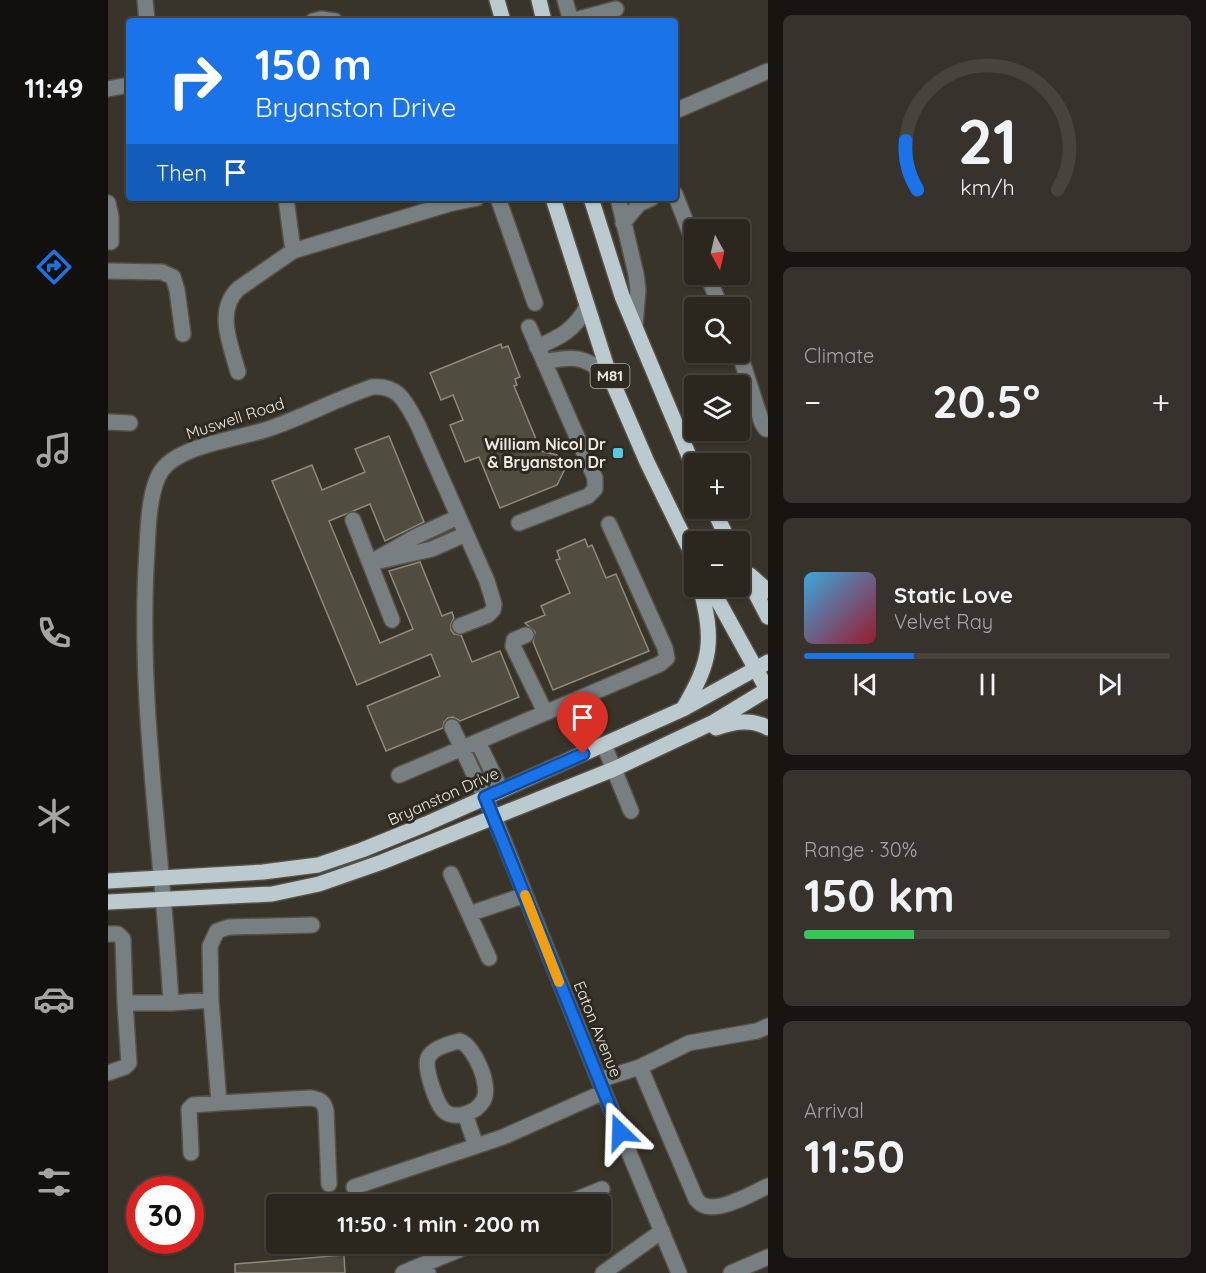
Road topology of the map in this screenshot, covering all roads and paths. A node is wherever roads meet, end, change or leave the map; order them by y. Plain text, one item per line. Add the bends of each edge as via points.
1 (145, 0) edge
2 (497, 0) edge
3 (539, 0) edge
4 (565, 0) edge
5 (616, 9) dead end
6 (147, 18) edge
7 (502, 18) edge
8 (543, 18) edge
9 (570, 18) edge
10 (582, 18) edge
11 (768, 71) edge
12 (126, 86) edge
13 (108, 89) edge
14 (678, 110) edge
15 (286, 201) edge
16 (463, 201) edge
17 (499, 201) edge
18 (554, 201) edge
19 (592, 201) edge
20 (619, 201) edge
21 (646, 201) edge
22 (678, 201) edge
23 (108, 203) edge
24 (685, 219) edge
25 (623, 223) junction
26 (111, 242) dead end
27 (293, 250) junction
28 (108, 270) edge
29 (535, 303) dead end
30 (587, 307) junction
31 (635, 325) junction
32 (529, 327) dead end
33 (183, 334) dead end
34 (537, 347) junction
35 (544, 362) junction
36 (743, 363) edge
37 (238, 372) dead end
38 (609, 374) junction
39 (108, 422) edge
40 (130, 423) dead end
41 (767, 430) edge
42 (688, 453) edge
43 (458, 517) junction
44 (353, 520) dead end
45 (519, 523) dead end
46 (609, 524) dead end
47 (466, 534) junction
48 (684, 538) edge
49 (371, 563) junction
50 (750, 574) edge
51 (750, 584) edge
52 (768, 591) edge
53 (702, 597) edge
54 (717, 597) edge
55 (768, 617) edge
56 (392, 620) dead end
57 (460, 626) dead end
58 (526, 635) dead end
59 (762, 665) edge
60 (768, 690) edge
61 (683, 709) junction
62 (545, 712) junction
63 (452, 727) dead end
64 (768, 728) edge
65 (687, 735) junction
66 (478, 742) junction
67 (604, 745) junction
68 (462, 749) junction
69 (614, 769) junction
70 (399, 775) dead end
71 (501, 790) junction
72 (485, 797) junction
73 (631, 811) dead end
74 (494, 817) junction
75 (451, 874) dead end
76 (161, 879) junction
77 (108, 881) edge
78 (525, 895) junction
79 (163, 899) junction
80 (108, 902) edge
81 (469, 914) junction
82 (312, 925) dead end
83 (108, 934) edge
84 (489, 958) dead end
85 (211, 1000) junction
86 (125, 1003) junction
87 (171, 1003) junction
88 (768, 1026) edge
89 (640, 1066) junction
90 (108, 1073) edge
91 (601, 1086) junction
92 (219, 1103) junction
93 (465, 1114) junction
94 (476, 1146) junction
95 (191, 1153) dead end
96 (329, 1184) dead end
97 (768, 1186) edge
98 (354, 1187) dead end
99 (602, 1189) dead end
100 (590, 1194) edge
101 (662, 1231) junction
102 (454, 1254) edge
103 (768, 1257) edge
104 (426, 1269) edge
105 (403, 1273) edge
106 (603, 1273) edge
107 (679, 1273) edge
108 (731, 1273) edge

1 - 6 street
2 - 7 main road
3 - 8 main road
4 - 9 street
5 - 10 street
11 - 14 street
12 - 13 street
15 - 27 street
16 - 27 street
17 - 29 street
18 - 30 main road, M81
19 - 31 main road, M81
20 - 25 street
21 - 25 street
22 - 24 street
23 - 26 street
25 - 31 street via 637,282
27 - 37 street via 238,289 226,306 225,321
28 - 33 street via 162,272 173,277
30 - 34 street via 573,327
30 - 38 main road, M81
31 - 42 main road, M81
32 - 34 street
34 - 35 street
35 - 38 street via 575,357
35 - 45 street via 595,478 595,489 588,496
36 - 41 street
38 - 48 main road, M81
39 - 40 street
43 - 47 street, Muswell Road
43 - 49 street
43 - 76 street, Muswell Road via 409,408 398,393 387,388 372,387 270,428 194,450 162,471 153,496 145,577 148,720
44 - 49 street
46 - 62 street via 667,658
47 - 49 street via 432,549
47 - 57 street, Muswell Road via 494,604 489,615
49 - 56 street
50 - 52 main road
51 - 55 main road
53 - 61 main road via 708,655
54 - 59 main road
58 - 62 street via 514,640 513,646
59 - 60 main road
59 - 61 main road, Bryanston Drive
60 - 65 main road
61 - 67 main road, Bryanston Drive
62 - 66 street
63 - 68 street, Eaton Avenue
64 - 65 main road via 760,723 739,722
65 - 69 main road
66 - 68 street
66 - 71 street
67 - 69 street
67 - 71 main road, Bryanston Drive
68 - 70 street
68 - 72 street, Eaton Avenue
69 - 73 street
69 - 74 main road
71 - 72 main road, Bryanston Drive
72 - 74 street, Eaton Avenue
72 - 76 main road, Bryanston Drive via 362,850 318,864
74 - 78 street, Eaton Avenue
74 - 79 main road via 305,888 272,894
75 - 81 street
76 - 77 main road, Bryanston Drive
76 - 79 street, Muswell Road
78 - 81 street
78 - 91 street, Eaton Avenue
79 - 80 main road
79 - 87 street, Muswell Road
81 - 84 street
82 - 85 street via 229,927 217,931 210,946
83 - 86 street via 118,934 123,939
85 - 87 street
85 - 92 street
86 - 87 street
86 - 90 street via 129,1064
88 - 89 street via 689,1043
89 - 91 street
89 - 97 street via 696,1199 704,1206 715,1206
91 - 94 street via 504,1137
91 - 101 street, Eaton Avenue
92 - 95 street via 189,1109
92 - 96 street via 310,1098 321,1101 326,1111
93 - 93 street via 444,1111 427,1071 431,1054 460,1041 472,1050 486,1086 482,1104
93 - 94 street
94 - 98 street
99 - 100 street
101 - 106 street
101 - 107 street, Eaton Avenue
102 - 104 street
103 - 108 street
104 - 105 street

